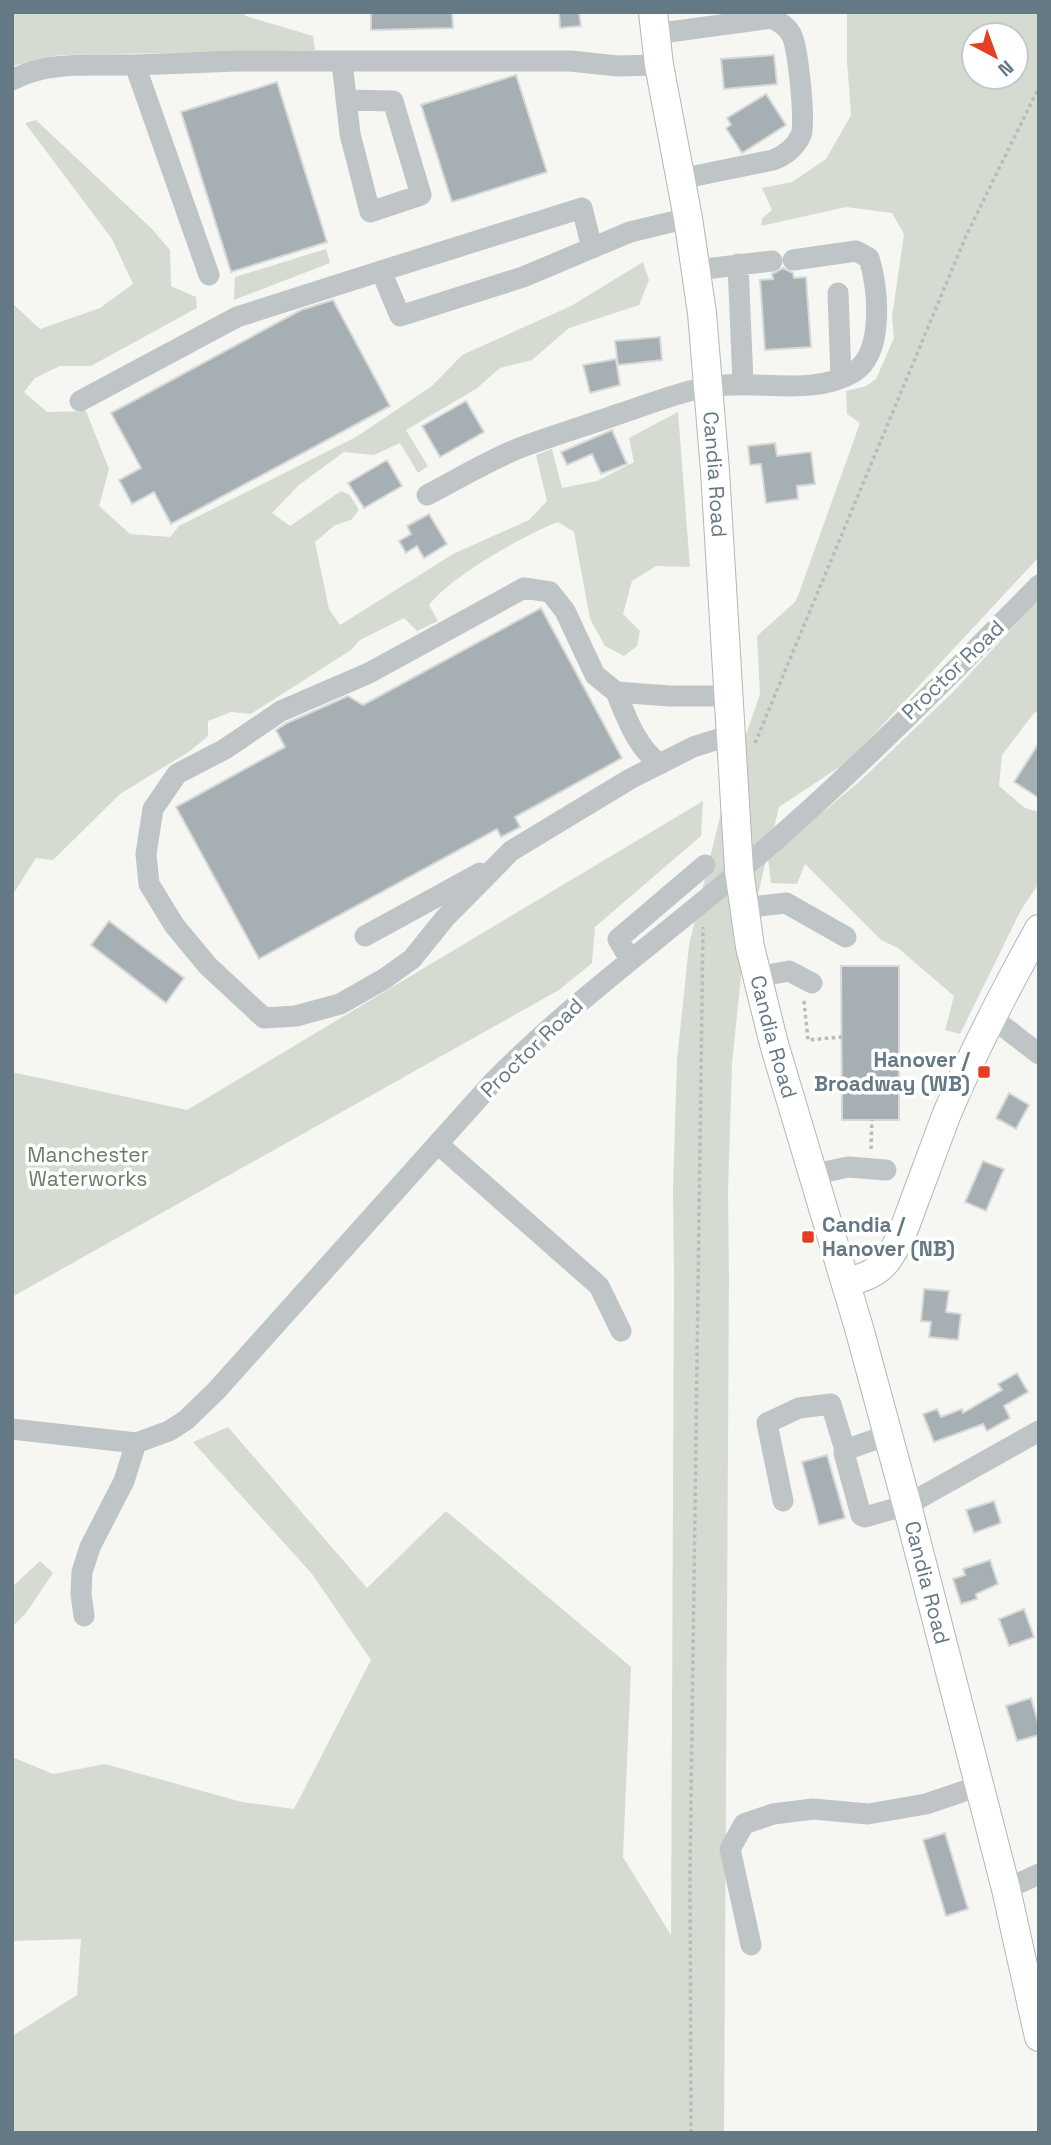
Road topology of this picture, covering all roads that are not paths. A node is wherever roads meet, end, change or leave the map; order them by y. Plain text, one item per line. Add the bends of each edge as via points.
1 (654, 23) edge
2 (342, 62) junction
3 (135, 65) junction
4 (659, 65) junction
5 (12, 80) edge
6 (346, 100) junction
7 (680, 179) junction
8 (688, 218) junction
9 (592, 248) junction
10 (738, 264) junction
11 (696, 270) junction
12 (381, 271) junction
13 (209, 275) dead end
14 (838, 293) dead end
15 (841, 377) junction
16 (744, 383) junction
17 (709, 387) junction
18 (80, 401) dead end
19 (427, 495) dead end
20 (1039, 584) edge
21 (616, 692) junction
22 (729, 696) junction
23 (743, 740) junction
24 (660, 764) junction
25 (500, 861) junction
26 (705, 865) dead end
27 (739, 870) junction
28 (675, 891) junction
29 (743, 908) junction
30 (697, 916) junction
31 (1039, 929) edge
32 (365, 936) dead end
33 (846, 937) dead end
34 (631, 960) junction
35 (757, 977) junction
36 (807, 980) road end
37 (991, 1017) junction
38 (1039, 1054) edge
39 (438, 1144) junction
40 (878, 1169) road end
41 (811, 1175) junction
42 (846, 1283) junction
43 (621, 1331) dead end
44 (12, 1429) edge
45 (1039, 1431) edge
46 (888, 1435) junction
47 (136, 1443) junction
48 (845, 1450) junction
49 (783, 1501) dead end
50 (908, 1505) junction
51 (84, 1616) dead end
52 (979, 1786) junction
53 (1039, 1874) edge
54 (1006, 1889) junction
55 (751, 1945) dead end
56 (1039, 2037) edge

1 - 4 main road, Candia Road
1 - 7 street via 772,18 792,34 796,49 803,127 794,147 773,160
2 - 3 street
2 - 4 street
2 - 6 street
3 - 5 street via 60,66
3 - 13 street
4 - 7 main road, Candia Road
6 - 6 street via 370,212 421,195 393,101
7 - 8 main road, Candia Road
8 - 9 street via 630,232
8 - 11 main road, Candia Road
9 - 12 street via 582,208
9 - 12 street via 523,277 400,316
10 - 11 street
10 - 15 street via 856,251 870,258 876,334 867,359
10 - 16 street
11 - 17 main road, Candia Road
12 - 18 street via 237,317
14 - 15 street
15 - 16 street via 808,384
16 - 17 street
17 - 19 street via 520,448
17 - 22 main road, Candia Road
20 - 27 street, Proctor Road via 802,817
21 - 22 street
21 - 24 street via 636,735
21 - 25 street via 595,676 565,611 550,592 524,588 369,673 281,711 177,774 153,809 146,854 149,884 174,925 208,967 264,1018 296,1016 340,1003 384,979 412,959
22 - 23 main road, Candia Road
23 - 24 street via 693,747
23 - 27 main road, Candia Road
24 - 25 street via 547,828
25 - 32 street
26 - 28 street
27 - 29 main road, Candia Road
27 - 30 street, Proctor Road
28 - 30 street
28 - 34 street via 618,939
29 - 33 street via 786,903
29 - 35 main road, Candia Road
30 - 34 street, Proctor Road
31 - 37 main road
34 - 39 street, Proctor Road via 522,1053
35 - 36 street via 789,971
35 - 41 main road, Candia Road
37 - 38 street
37 - 42 main road via 889,1258 872,1274
39 - 43 street via 599,1286
39 - 47 street, Proctor Road via 216,1391 186,1420
40 - 41 street via 848,1167
41 - 42 main road, Candia Road
42 - 46 main road, Candia Road
44 - 47 street, Proctor Road
45 - 50 street
46 - 48 street
46 - 50 main road, Candia Road
47 - 51 street via 124,1481 82,1572
48 - 49 street via 831,1404 799,1408 767,1423
48 - 50 street via 861,1515
50 - 52 main road, Candia Road
52 - 54 main road, Candia Road
52 - 55 street via 926,1804 868,1814 813,1809 773,1814 744,1824 730,1849
53 - 54 street
54 - 56 main road, Candia Road

